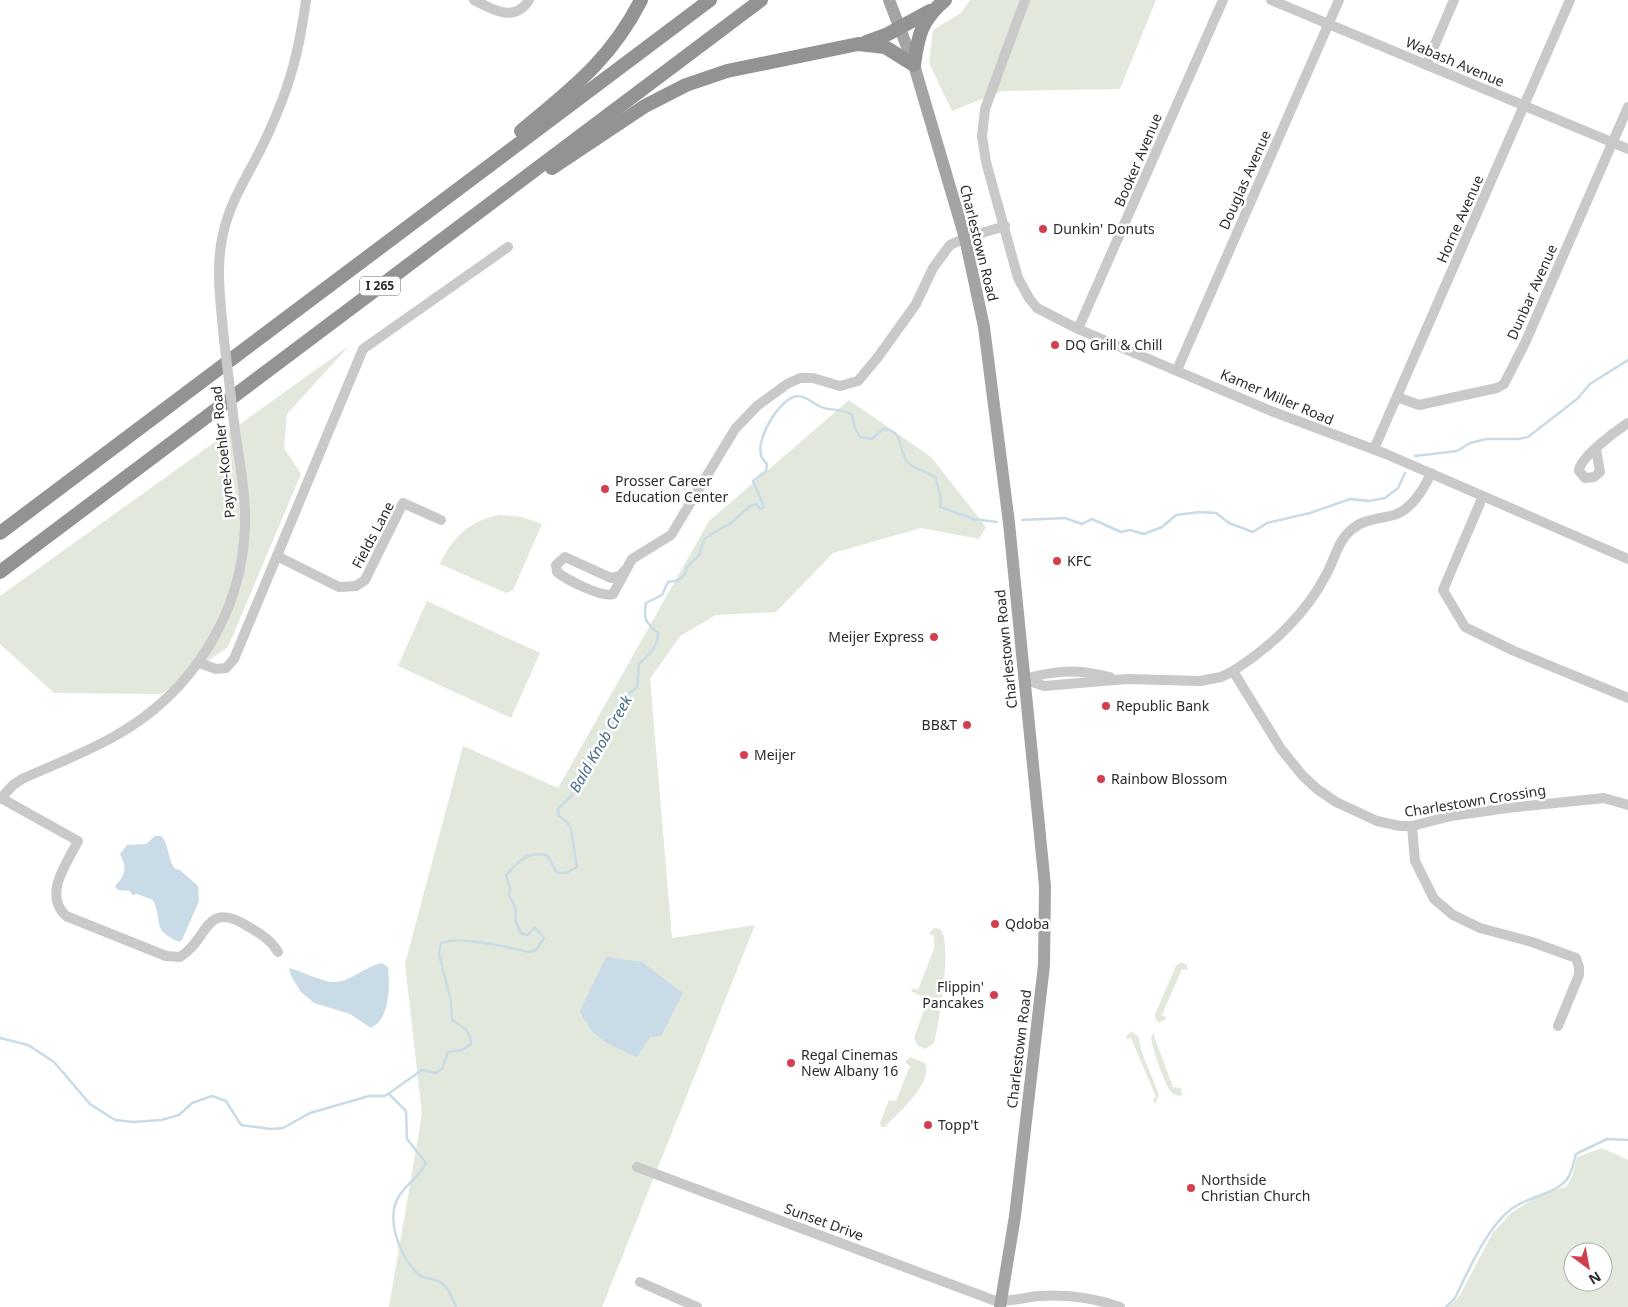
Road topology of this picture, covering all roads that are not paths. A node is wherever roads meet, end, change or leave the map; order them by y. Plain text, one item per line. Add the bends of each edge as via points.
1 (306, 0) edge
2 (474, 0) edge
3 (529, 0) edge
4 (640, 0) edge
5 (710, 0) edge
6 (761, 0) edge
7 (889, 0) edge
8 (1025, 0) edge
9 (1222, 0) edge
10 (1271, 0) edge
11 (1339, 0) edge
12 (1454, 0) edge
13 (1570, 0) edge
14 (940, 4) edge
15 (1328, 24) junction
16 (899, 27) junction
17 (858, 44) junction
18 (1426, 65) junction
19 (914, 66) junction
20 (1524, 106) junction
21 (1628, 107) edge
22 (1613, 142) junction
23 (1628, 149) edge
24 (429, 212) junction
25 (1005, 226) junction
26 (965, 238) junction
27 (508, 247) dead end
28 (386, 281) junction
29 (1078, 329) junction
30 (1177, 370) junction
31 (1397, 397) junction
32 (1628, 423) edge
33 (1374, 449) junction
34 (1596, 449) dead end
35 (1431, 473) junction
36 (1483, 496) junction
37 (441, 520) dead end
38 (0, 533) edge
39 (277, 556) junction
40 (1628, 559) edge
41 (624, 571) junction
42 (0, 572) edge
43 (199, 663) junction
44 (1233, 671) junction
45 (1024, 679) junction
46 (1628, 698) edge
47 (0, 799) edge
48 (1628, 805) edge
49 (1412, 826) junction
50 (278, 952) dead end
51 (1558, 1026) dead end
52 (638, 1167) dead end
53 (640, 1282) dead end
54 (1001, 1304) edge
55 (697, 1307) edge
56 (1120, 1307) edge

1 - 43 street, Payne-Koehler Road, bridge via 292,77 268,136 239,189 223,234 219,265 224,340 244,506 242,556 227,612
2 - 3 street via 507,14 525,7
4 - 24 highway via 613,44 583,79
5 - 24 highway, I 265
6 - 28 highway, I 265
7 - 16 main road, Charlestown Road
8 - 25 street, Kamer Miller Road via 989,96 983,122 986,162
9 - 29 street, Booker Avenue
10 - 15 street, Wabash Avenue
11 - 15 street, Douglas Avenue
12 - 18 street
13 - 20 street, Horne Avenue
14 - 16 highway
14 - 19 highway via 923,23
15 - 18 street, Wabash Avenue
15 - 30 street, Douglas Avenue
16 - 17 highway
16 - 19 main road, Charlestown Road
17 - 19 highway via 885,47
17 - 28 highway via 727,71 666,95 604,132
18 - 20 street, Wabash Avenue
19 - 26 main road, Charlestown Road
20 - 22 street, Wabash Avenue
20 - 31 street, Horne Avenue
21 - 22 street, Dunbar Avenue
22 - 23 street, Wabash Avenue
22 - 31 street, Dunbar Avenue via 1504,384 1419,405
24 - 38 highway, I 265
25 - 26 street
25 - 29 street, Kamer Miller Road via 1018,278 1029,298 1048,315
26 - 41 street via 950,245 938,260 916,304 863,377 847,386 800,378 757,406 735,429 671,534 632,559
26 - 45 main road, Charlestown Road via 988,352
27 - 39 street via 363,349
28 - 42 highway, I 265
29 - 30 street, Kamer Miller Road
30 - 33 street, Kamer Miller Road via 1271,411
31 - 33 street, Horne Avenue
32 - 34 street
33 - 35 street, Kamer Miller Road
35 - 36 street, Kamer Miller Road
35 - 44 street via 1418,495 1401,512 1360,523 1350,530 1297,619
36 - 40 street, Kamer Miller Road
36 - 46 street via 1443,590 1459,621 1465,628 1514,651
37 - 39 street, Fields Lane via 403,503 366,580 347,588
39 - 43 street via 234,659 226,668 216,669
41 - 41 street via 620,576 611,578 565,557 556,565 560,574 606,595 616,591
43 - 47 street, Payne-Koehler Road via 178,688 141,720 114,737 22,779
44 - 45 street via 1200,681 1123,680 1083,671 1042,674
44 - 49 street, Charlestown Crossing via 1281,749 1317,789 1344,807 1377,821
45 - 54 main road, Charlestown Road via 1046,886 1045,936 1015,1216
47 - 50 street via 78,842 57,885 56,904 66,916 166,956 180,957 192,947 206,926 226,916 236,918 266,937
48 - 49 street, Charlestown Crossing via 1604,798 1451,816
49 - 51 street via 1415,861 1427,886 1453,915 1480,928 1576,958 1578,975
52 - 54 street, Sunset Drive
53 - 55 street
54 - 56 street via 1061,1295 1094,1298

